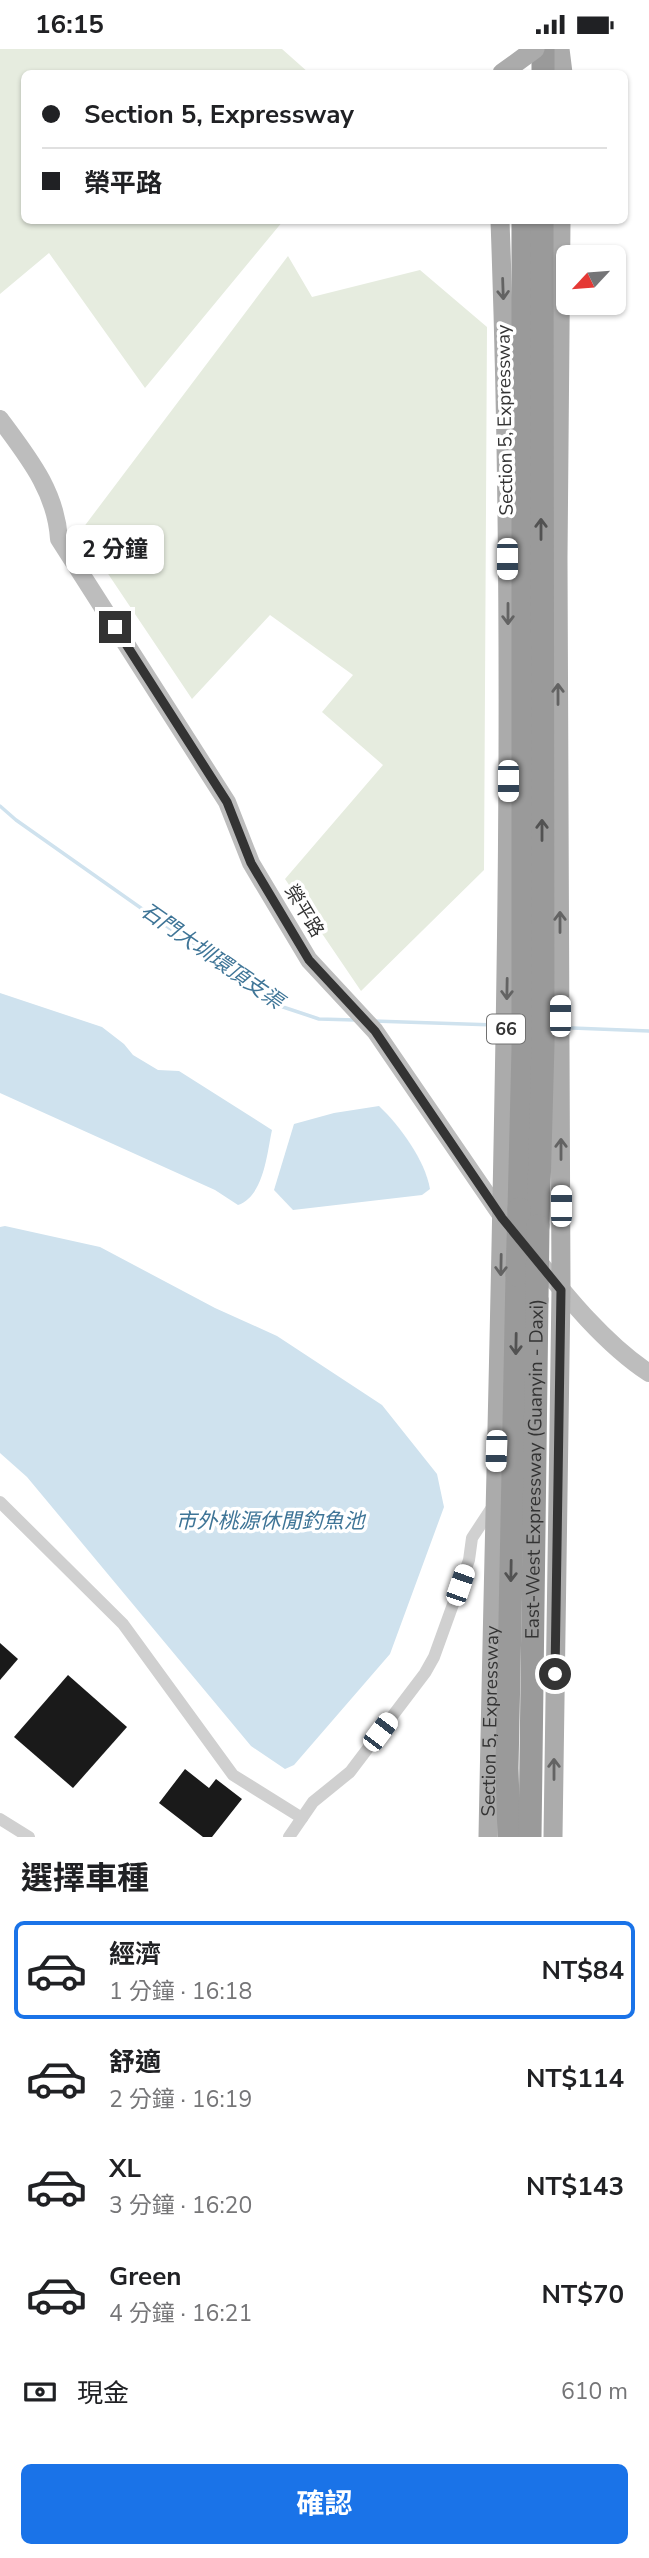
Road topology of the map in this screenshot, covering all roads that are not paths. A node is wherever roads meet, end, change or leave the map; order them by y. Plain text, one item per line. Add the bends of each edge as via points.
1 (521, 49) edge
2 (536, 49) edge
3 (543, 49) edge
4 (557, 66) edge
5 (506, 70) edge
6 (522, 70) edge
7 (500, 224) edge
8 (523, 224) edge
9 (542, 224) edge
10 (561, 224) edge
11 (0, 419) edge
12 (533, 1027) junction
13 (511, 1213) junction
14 (561, 1290) junction
15 (649, 1373) edge
16 (0, 1502) edge
17 (495, 1503) junction
18 (302, 1818) junction
19 (0, 1819) edge
20 (29, 1837) edge
21 (289, 1837) edge
22 (488, 1837) edge
23 (509, 1837) edge
24 (530, 1837) edge
25 (554, 1837) edge

1 - 6 highway
2 - 5 main road, bridge
3 - 4 highway
7 -> 13 main road, Section 5, Expressway / 66 via 507,393
8 - 12 highway, East-West Expressway (Guanyin - Daxi) / 66
12 -> 9 highway, East-West Expressway (Guanyin - Daxi) / 66
14 -> 10 main road
11 - 13 street, 榮平路 via 35,467 58,513 59,540 227,802 251,863 309,960 369,1025
12 - 13 highway, East-West Expressway (Guanyin - Daxi) / 66
12 - 24 highway, East-West Expressway (Guanyin - Daxi) / 66, bridge via 538,1226
13 - 14 street, 榮平路
13 -> 17 main road, Section 5, Expressway / 66
13 -> 23 highway, East-West Expressway (Guanyin - Daxi) / 66, bridge
14 - 15 street, 榮平路
25 -> 14 main road
16 - 18 street via 123,1624 233,1775
17 - 18 street via 472,1538 464,1573 425,1673 349,1772 313,1802
17 - 22 main road, Section 5, Expressway / 66
18 - 21 street
19 - 20 street

